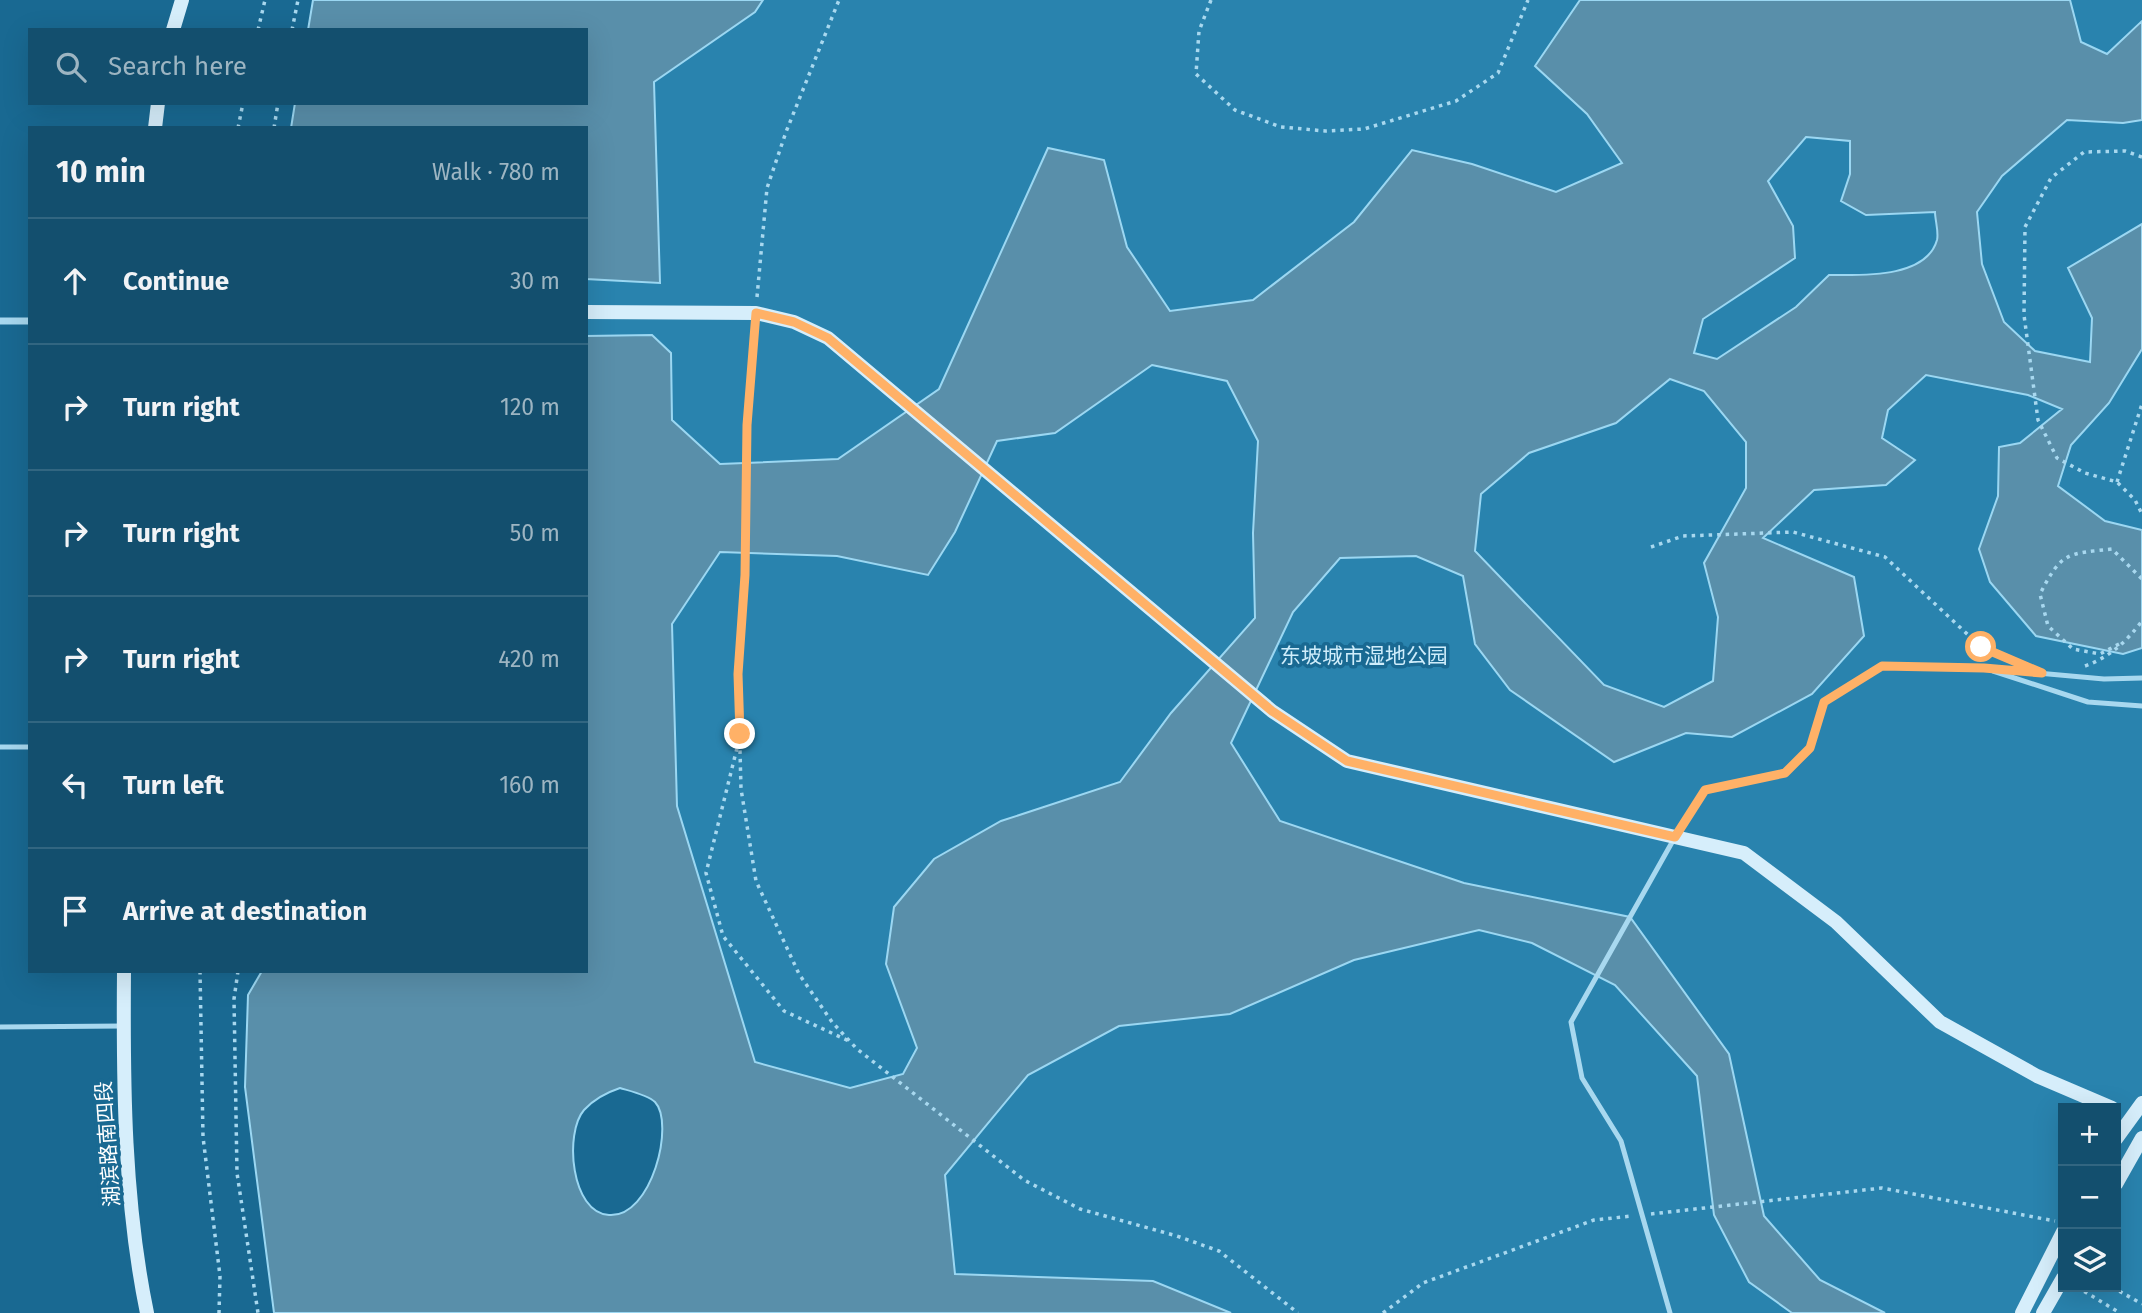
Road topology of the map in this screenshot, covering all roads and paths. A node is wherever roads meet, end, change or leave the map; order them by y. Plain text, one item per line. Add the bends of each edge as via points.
1 (182, 0) edge
2 (265, 0) edge
3 (298, 0) edge
4 (839, 0) edge
5 (1211, 0) edge
6 (1528, 0) edge
7 (174, 28) edge
8 (258, 28) edge
9 (292, 28) edge
10 (158, 105) edge
11 (243, 105) edge
12 (278, 105) edge
13 (155, 126) edge
14 (238, 126) edge
15 (274, 126) edge
16 (2142, 157) edge
17 (588, 312) edge
18 (756, 313) junction
19 (0, 321) edge
20 (28, 321) edge
21 (2142, 404) edge
22 (2117, 482) junction
23 (2142, 514) edge
24 (1651, 547) dead end
25 (2142, 579) edge
26 (2142, 621) edge
27 (2127, 640) junction
28 (2018, 663) dead end
29 (2081, 667) dead end
30 (1984, 668) junction
31 (2142, 678) edge
32 (2142, 706) edge
33 (740, 734) junction
34 (0, 747) edge
35 (28, 747) edge
36 (1675, 837) junction
37 (124, 973) edge
38 (200, 973) edge
39 (238, 973) edge
40 (124, 1026) junction
41 (0, 1027) edge
42 (850, 1042) junction
43 (2100, 1103) edge
44 (2142, 1103) edge
45 (2136, 1119) edge
46 (2142, 1130) edge
47 (2121, 1134) edge
48 (2142, 1138) edge
49 (2121, 1175) edge
50 (1644, 1214) junction
51 (2058, 1222) edge
52 (2058, 1242) edge
53 (2058, 1287) edge
54 (2085, 1292) edge
55 (2121, 1292) edge
56 (2142, 1304) edge
57 (147, 1313) edge
58 (219, 1313) edge
59 (258, 1313) edge
60 (1298, 1313) edge
61 (1383, 1313) edge
62 (1670, 1313) edge
63 (2022, 1313) edge
64 (2043, 1313) edge
65 (2120, 1313) edge

1 - 7 street
2 - 8 path
3 - 9 path
4 - 18 path via 767,188
5 - 6 path via 1199,31 1196,74 1235,110 1280,127 1325,131 1364,129 1456,101 1498,73
10 - 13 street
11 - 14 path
12 - 15 path
16 - 22 path via 2125,151 2084,152 2051,178 2025,227 2024,315 2038,420 2057,458 2085,473
17 - 18 street
18 - 33 path via 747,425
18 - 36 street via 794,322 828,338 1272,711 1347,761
19 - 20 street
21 - 22 path
22 - 23 path
24 - 28 path via 1683,536 1793,532 1885,557 1981,647
25 - 27 path via 2112,549 2070,554 2054,568 2040,594 2048,626 2073,649 2100,653
26 - 27 path
27 - 29 path via 2103,660
30 - 31 lane
30 - 32 lane via 2088,702
30 - 36 lane via 1882,666 1824,702 1810,748 1785,773 1705,790
33 - 42 path via 741,789 757,881 799,974
33 - 42 path via 706,873 723,936 784,1011
34 - 35 lane
36 - 43 street via 1744,853 1836,922 1940,1022 2037,1076
36 - 50 lane via 1570,1021 1582,1078 1621,1141
37 - 40 street, 湖滨路南四段
38 - 58 path via 203,1137 220,1276
39 - 59 path via 234,999 237,1173
40 - 41 lane
40 - 57 street, 湖滨路南四段 via 123,1083 138,1272
42 - 60 path via 1024,1180 1080,1209 1220,1251
44 - 45 street
45 - 46 street
45 - 47 street
48 - 49 street
50 - 51 path via 1881,1188
50 - 61 path via 1594,1220 1423,1283
50 - 62 lane
52 - 63 street
53 - 64 street
54 - 65 path
55 - 56 path

